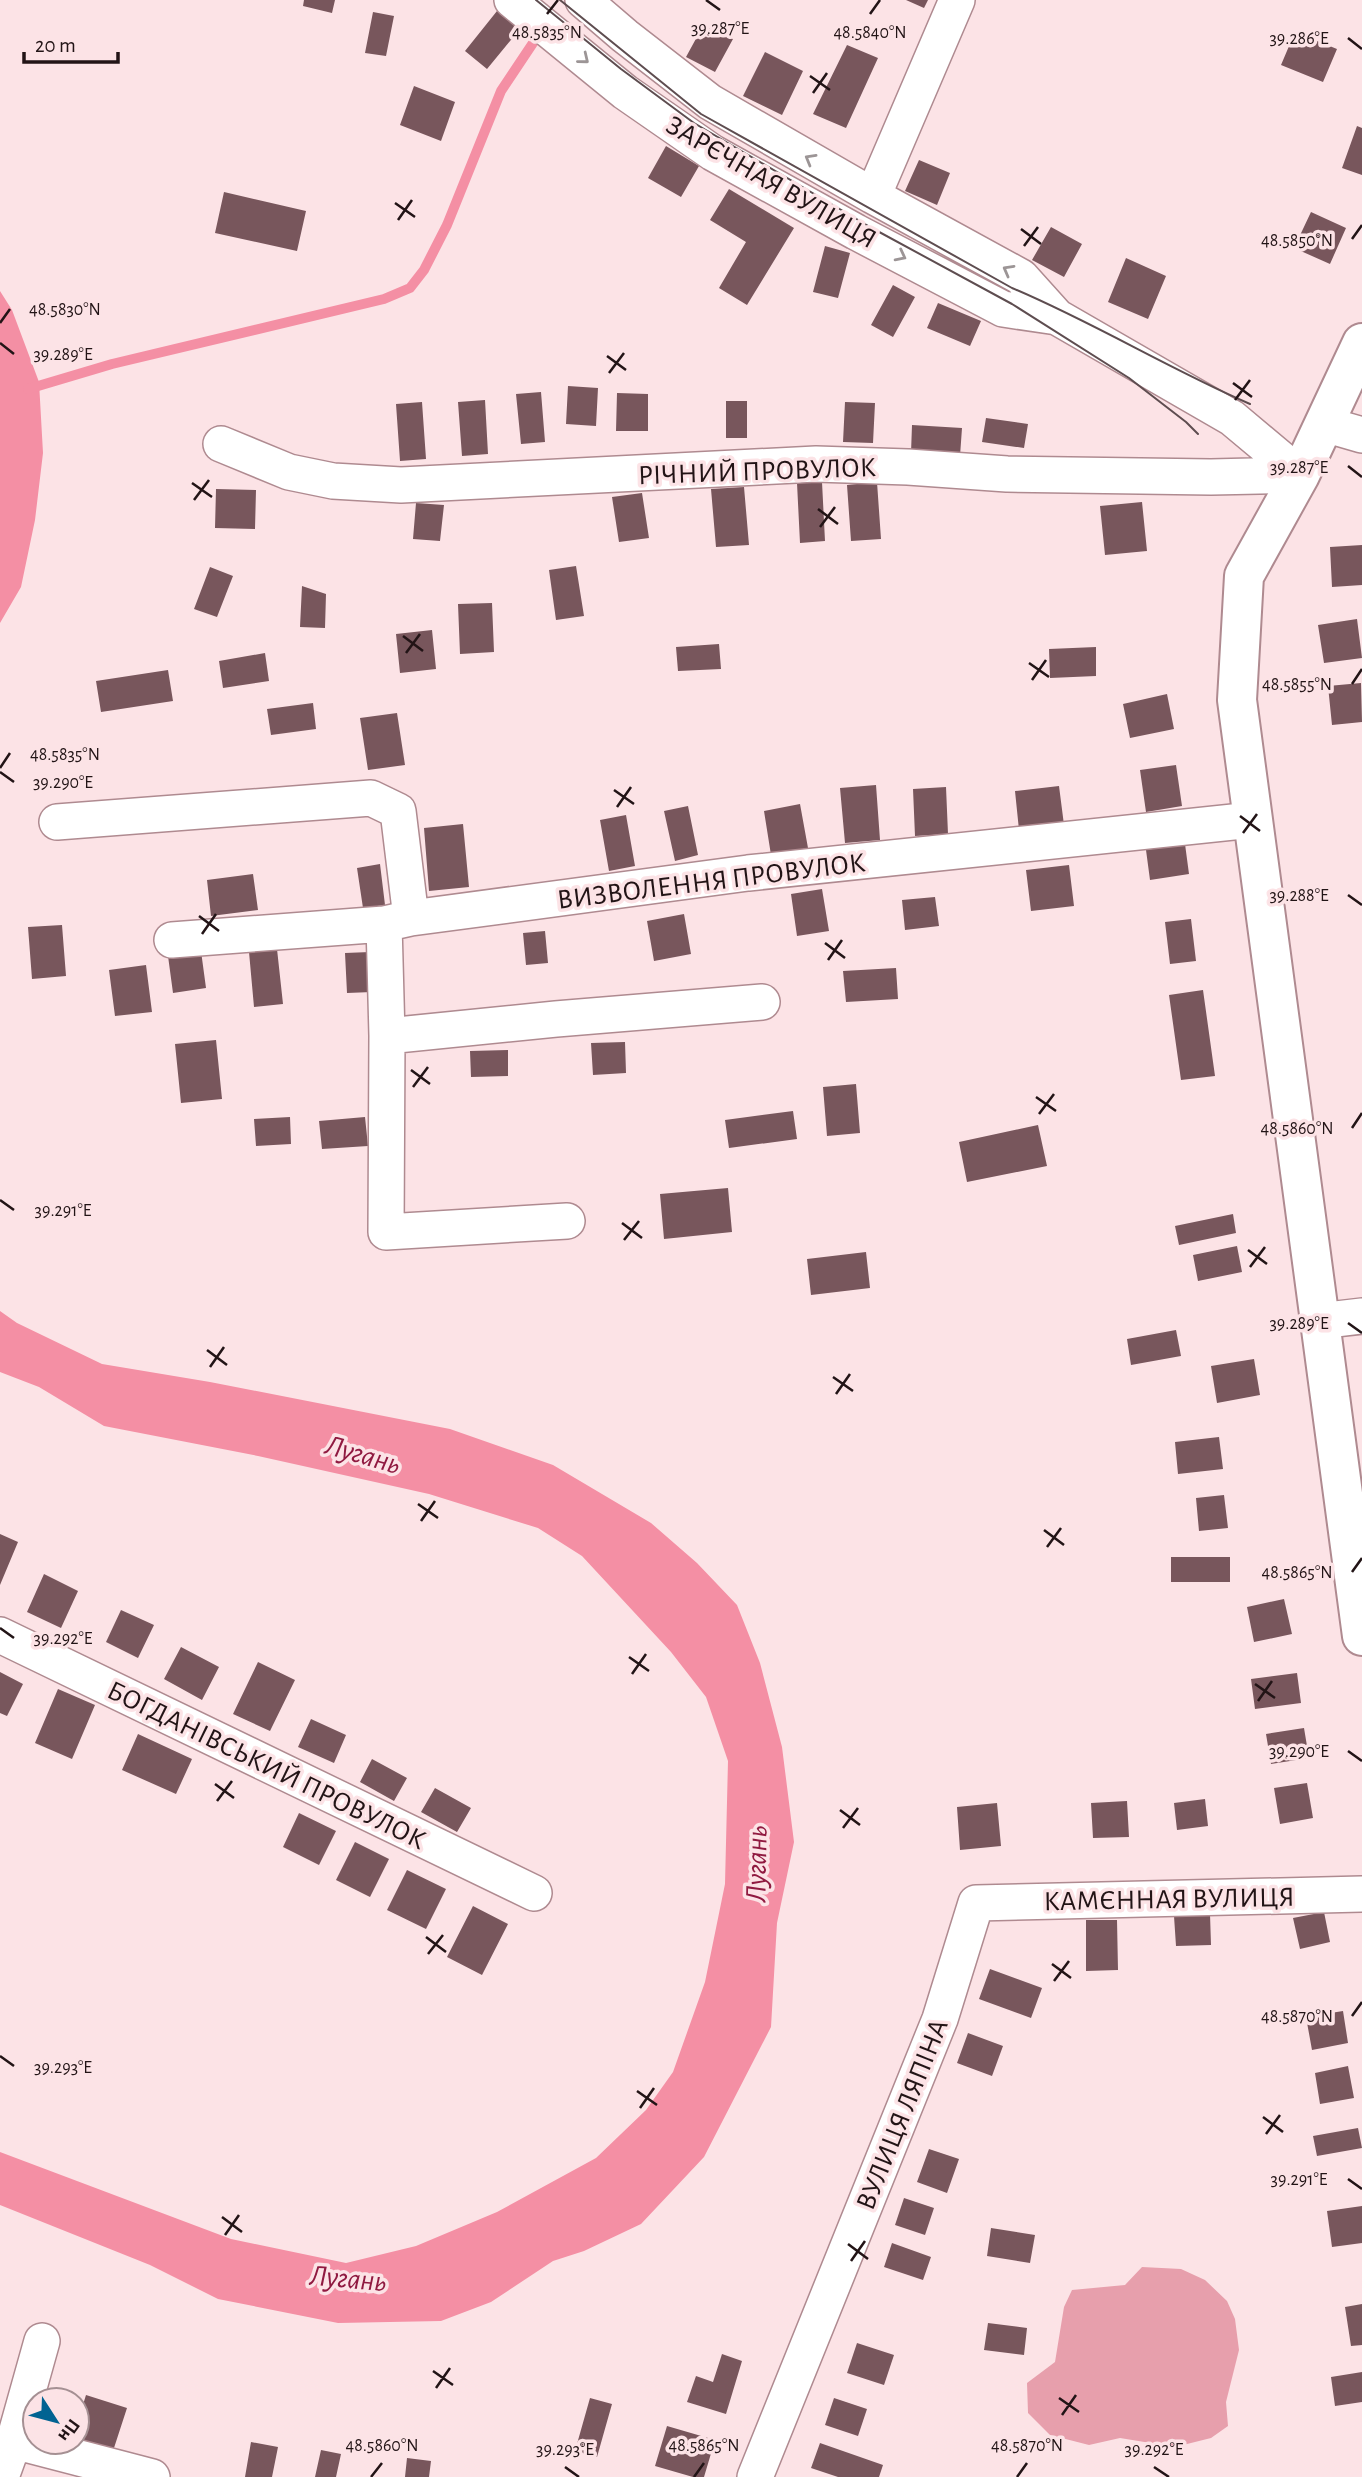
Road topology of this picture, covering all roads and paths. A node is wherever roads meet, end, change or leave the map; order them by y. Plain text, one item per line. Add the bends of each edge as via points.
1 (512, 0) edge
2 (583, 0) edge
3 (957, 0) edge
4 (873, 196) junction
5 (1057, 317) junction
6 (1362, 343) edge
7 (1324, 424) junction
8 (1362, 435) edge
9 (221, 444) dead end
10 (1300, 475) junction
11 (1252, 820) junction
12 (57, 822) dead end
13 (397, 921) junction
14 (172, 940) dead end
15 (762, 1002) dead end
16 (387, 1035) junction
17 (567, 1222) dead end
18 (1362, 1316) edge
19 (1319, 1321) junction
20 (0, 1635) edge
21 (1362, 1636) edge
22 (534, 1893) dead end
23 (1362, 1894) edge
24 (976, 1903) joint
25 (42, 2341) dead end
26 (13, 2441) junction
27 (1, 2477) edge
28 (152, 2477) edge
29 (755, 2477) edge

1 -> 5 street, ЗАРЄЧНАЯ ВУЛИЦЯ via 625,92 713,153 1003,309
4 -> 2 street, ЗАРЄЧНАЯ ВУЛИЦЯ via 710,102
3 - 4 street
5 -> 4 street, ЗАРЄЧНАЯ ВУЛИЦЯ via 1021,277
5 - 10 street, ЗАРЄЧНАЯ ВУЛИЦЯ via 1232,418
6 - 7 street
7 - 8 street
7 - 10 street
9 - 10 street, РІЧНИЙ ПРОВУЛОК via 289,472 333,481 401,485 817,464 1007,474
10 - 11 street via 1244,576 1237,700
11 - 13 street, ВИЗВОЛЕННЯ ПРОВУЛОК via 748,873
11 - 19 street
12 - 13 street via 371,798 398,811
13 - 14 street, ВИЗВОЛЕННЯ ПРОВУЛОК
13 - 16 street
15 - 16 street
16 - 17 street via 386,1232
18 - 19 street
19 - 21 street
20 - 22 street, БОГДАНІВСЬКИЙ ПРОВУЛОК
23 - 24 street, КАМЄННАЯ ВУЛИЦЯ
24 - 29 street, ВУЛИЦЯ ЛЯПІНА via 940,2019
25 - 26 street
26 - 27 street
26 - 28 street

